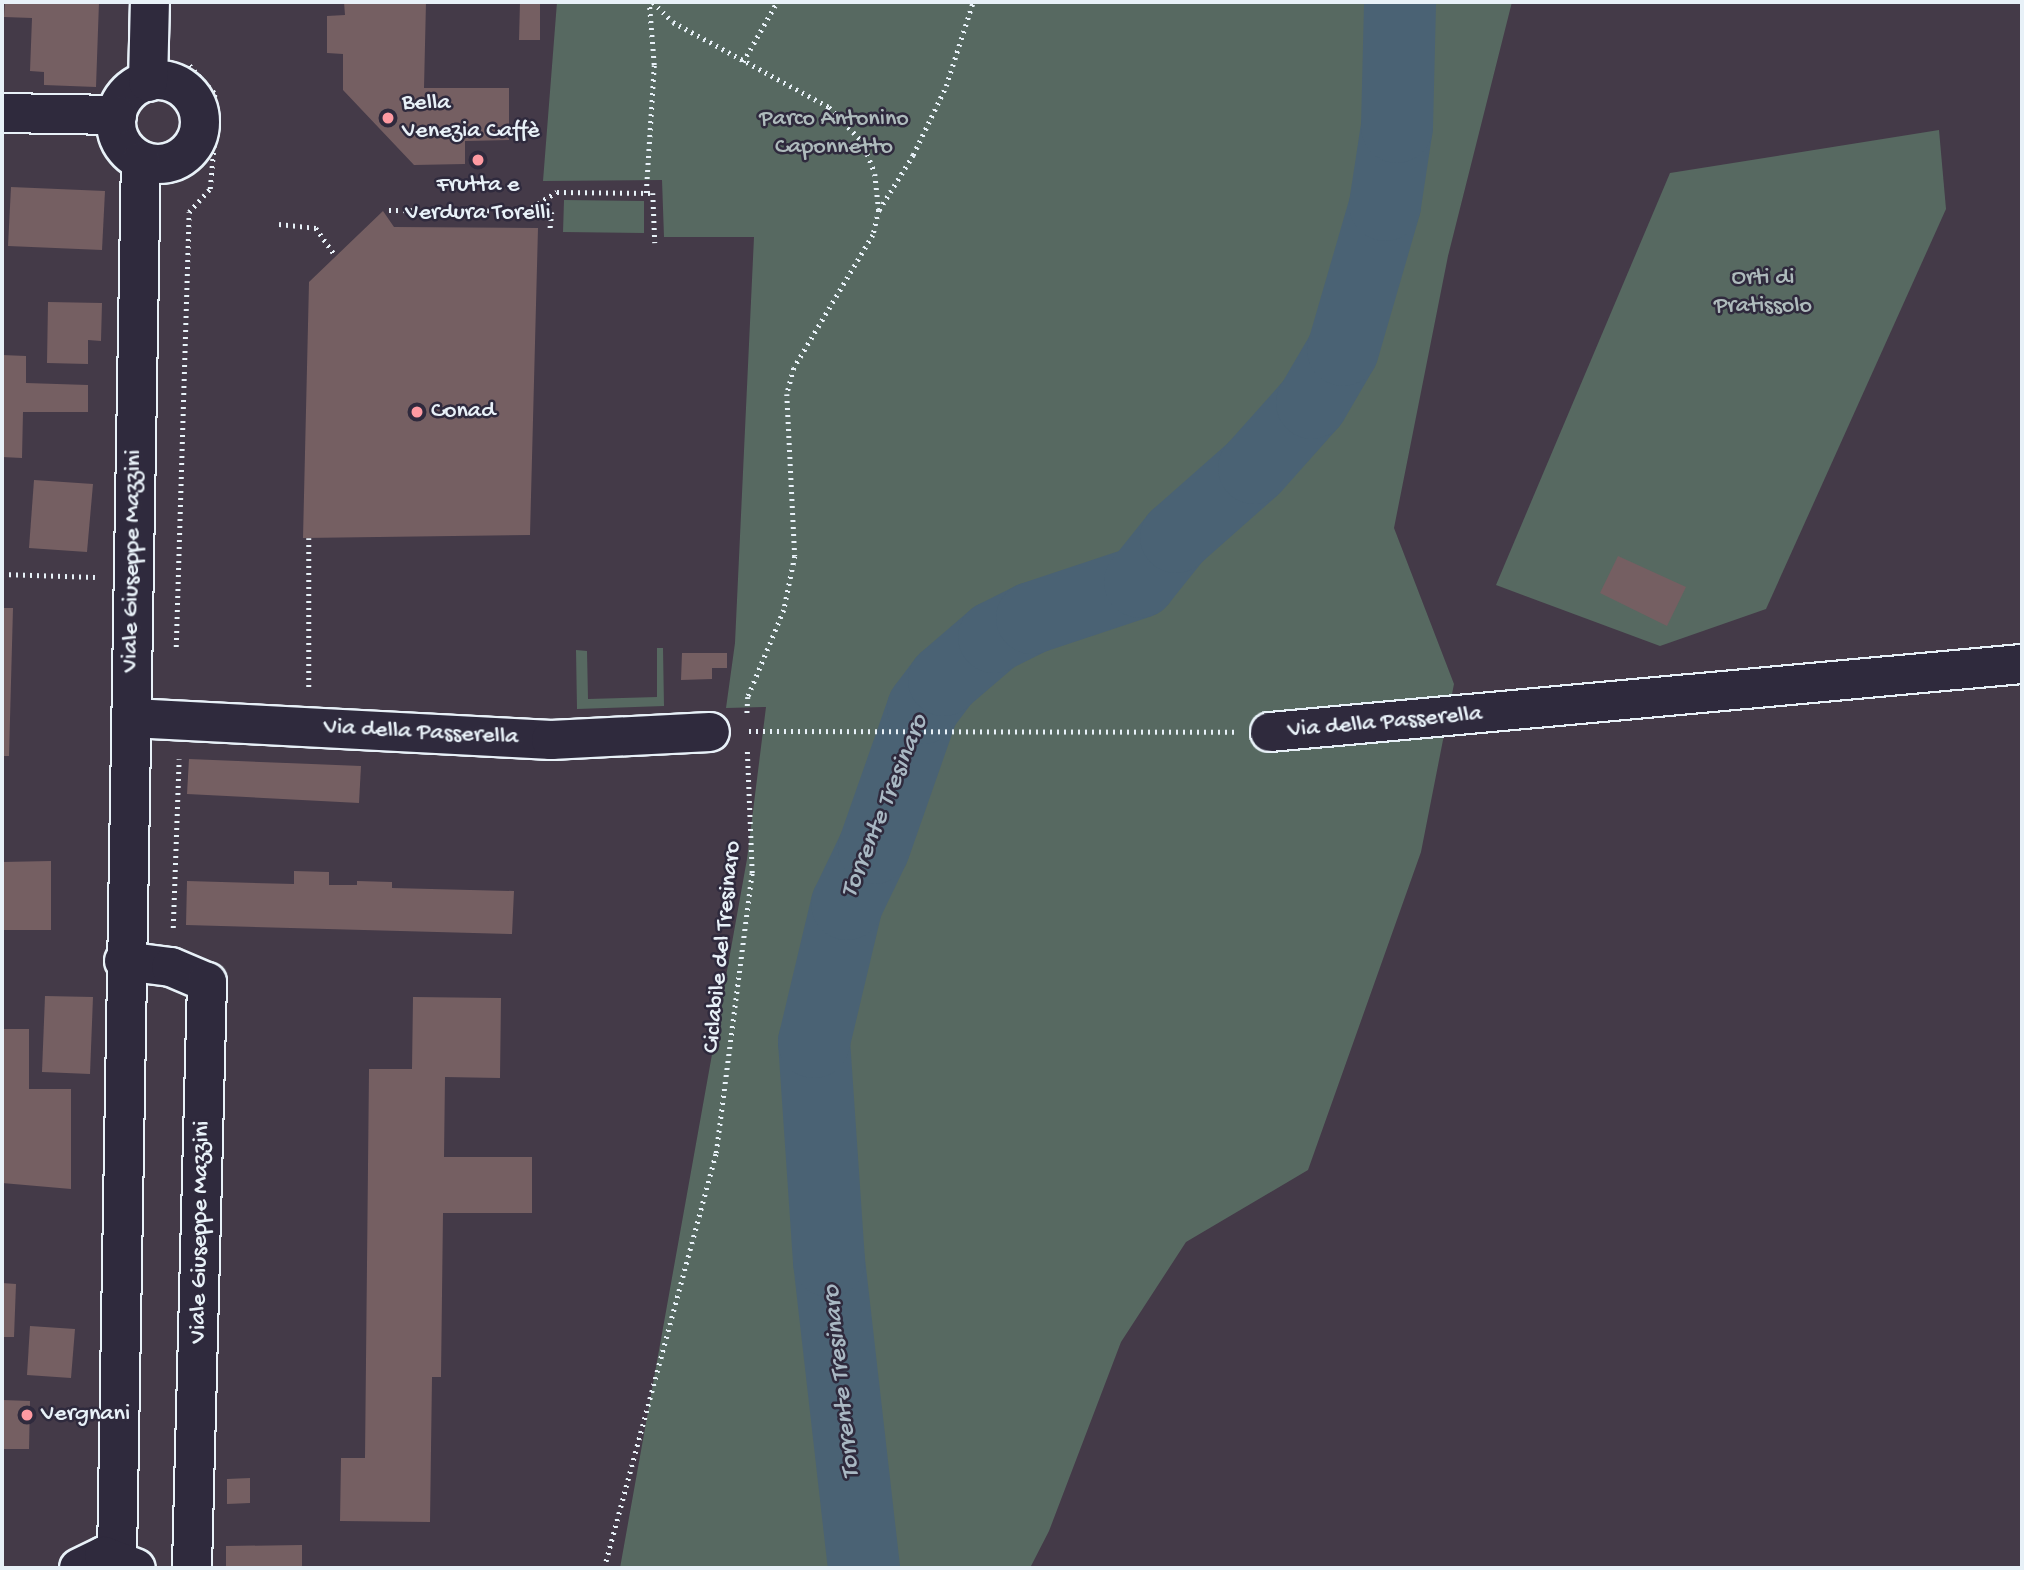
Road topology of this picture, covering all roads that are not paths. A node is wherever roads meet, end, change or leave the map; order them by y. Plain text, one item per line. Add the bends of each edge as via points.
1 (150, 2) edge
2 (148, 82) junction
3 (2, 113) edge
4 (117, 115) junction
5 (141, 161) junction
6 (2022, 664) edge
7 (132, 718) junction
8 (728, 732) road end
9 (1270, 732) road end
10 (124, 961) junction
11 (126, 1563) edge
12 (79, 1568) edge
13 (192, 1568) edge

1 - 2 street
2 - 4 street via 128,94
2 - 5 street via 182,88 197,106 199,129 188,152 178,159
3 - 4 street
4 - 5 street via 121,142
5 - 7 street, Viale Giuseppe Mazzini
6 - 9 street, Via della Passerella
7 - 8 street, Via della Passerella via 551,740
7 - 10 street, Viale Giuseppe Mazzini
10 - 11 street, Viale Giuseppe Mazzini
10 - 13 street, Viale Giuseppe Mazzini via 171,967 207,982
11 - 12 street via 92,1559

